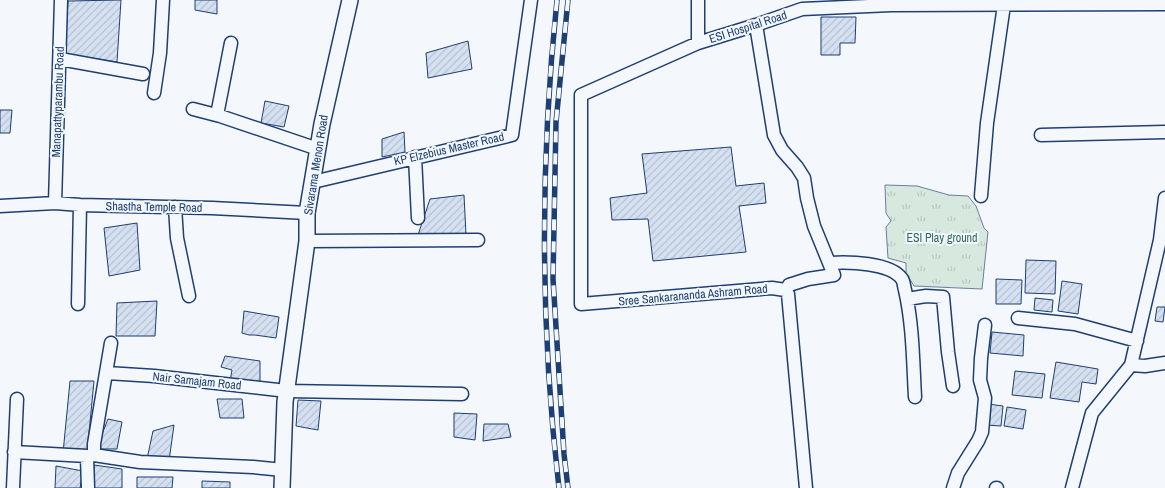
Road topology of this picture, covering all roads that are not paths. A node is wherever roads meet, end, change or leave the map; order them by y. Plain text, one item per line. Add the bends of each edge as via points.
1 (62, 0) edge
2 (163, 0) edge
3 (350, 0) edge
4 (531, 0) edge
5 (698, 0) edge
6 (892, 3) edge
7 (1165, 4) edge
8 (1004, 5) junction
9 (756, 25) junction
10 (698, 42) junction
11 (231, 43) dead end
12 (60, 59) junction
13 (143, 74) dead end
14 (154, 93) dead end
15 (193, 109) dead end
16 (218, 115) junction
17 (1165, 132) edge
18 (1041, 136) dead end
19 (318, 149) junction
20 (415, 158) junction
21 (313, 182) junction
22 (981, 196) dead end
23 (1165, 198) edge
24 (55, 203) junction
25 (80, 205) junction
26 (0, 206) edge
27 (175, 207) junction
28 (308, 213) junction
29 (418, 218) dead end
30 (478, 240) dead end
31 (307, 242) junction
32 (830, 264) junction
33 (789, 284) dead end
34 (189, 296) dead end
35 (907, 299) junction
36 (78, 304) dead end
37 (581, 304) joint
38 (1018, 318) dead end
39 (985, 325) dead end
40 (1137, 341) junction
41 (111, 343) dead end
42 (1165, 363) edge
43 (1131, 365) junction
44 (106, 373) junction
45 (953, 386) dead end
46 (287, 391) junction
47 (462, 394) dead end
48 (915, 397) dead end
49 (17, 400) dead end
50 (14, 452) junction
51 (283, 470) junction
52 (13, 488) edge
53 (88, 488) edge
54 (282, 488) edge
55 (806, 488) edge
56 (953, 488) edge
57 (1072, 488) edge

1 - 12 street, Manapattyparambu Road
2 - 14 street
3 - 19 street, Sivarama Menon Road
4 - 20 street, KP Elzebius Master Road via 512,134
5 - 10 street
6 - 8 street, ESI Hospital Road
6 - 9 street, ESI Hospital Road via 802,9
7 - 8 street, ESI Hospital Road
8 - 22 street via 986,123
9 - 10 street, ESI Hospital Road
9 - 32 street via 774,135 804,178 814,226
10 - 37 street, ESI Hospital Road via 581,95
11 - 16 street
12 - 13 street
12 - 24 street, Manapattyparambu Road
15 - 16 street
16 - 19 street
17 - 18 street
19 - 21 street, Sivarama Menon Road
20 - 21 street, KP Elzebius Master Road
20 - 29 street
21 - 28 street, Sivarama Menon Road
23 - 40 street via 1160,240
24 - 25 street, Shastha Temple Road
24 - 26 street, Shastha Temple Road
25 - 27 street, Shastha Temple Road
25 - 36 street
27 - 28 street, Shastha Temple Road
27 - 34 street via 177,238
28 - 31 street, Sivarama Menon Road
30 - 31 street
31 - 46 street, Sivarama Menon Road
32 - 33 street via 834,275
32 - 35 street via 864,264 892,271 902,280
35 - 45 street via 943,298
35 - 48 street
37 - 55 street, Sree Sankarananda Ashram Road via 772,288 785,290 788,294
38 - 40 street via 1074,324
39 - 56 street via 980,380 986,398 982,432
40 - 43 street
41 - 44 street
42 - 43 street
43 - 57 street via 1092,413
44 - 46 street, Nair Samajam Road
44 - 51 street via 94,455 140,462
46 - 47 street
46 - 51 street, Sivarama Menon Road
49 - 50 street
50 - 52 street
50 - 53 street via 87,456
51 - 54 street, Sivarama Menon Road

